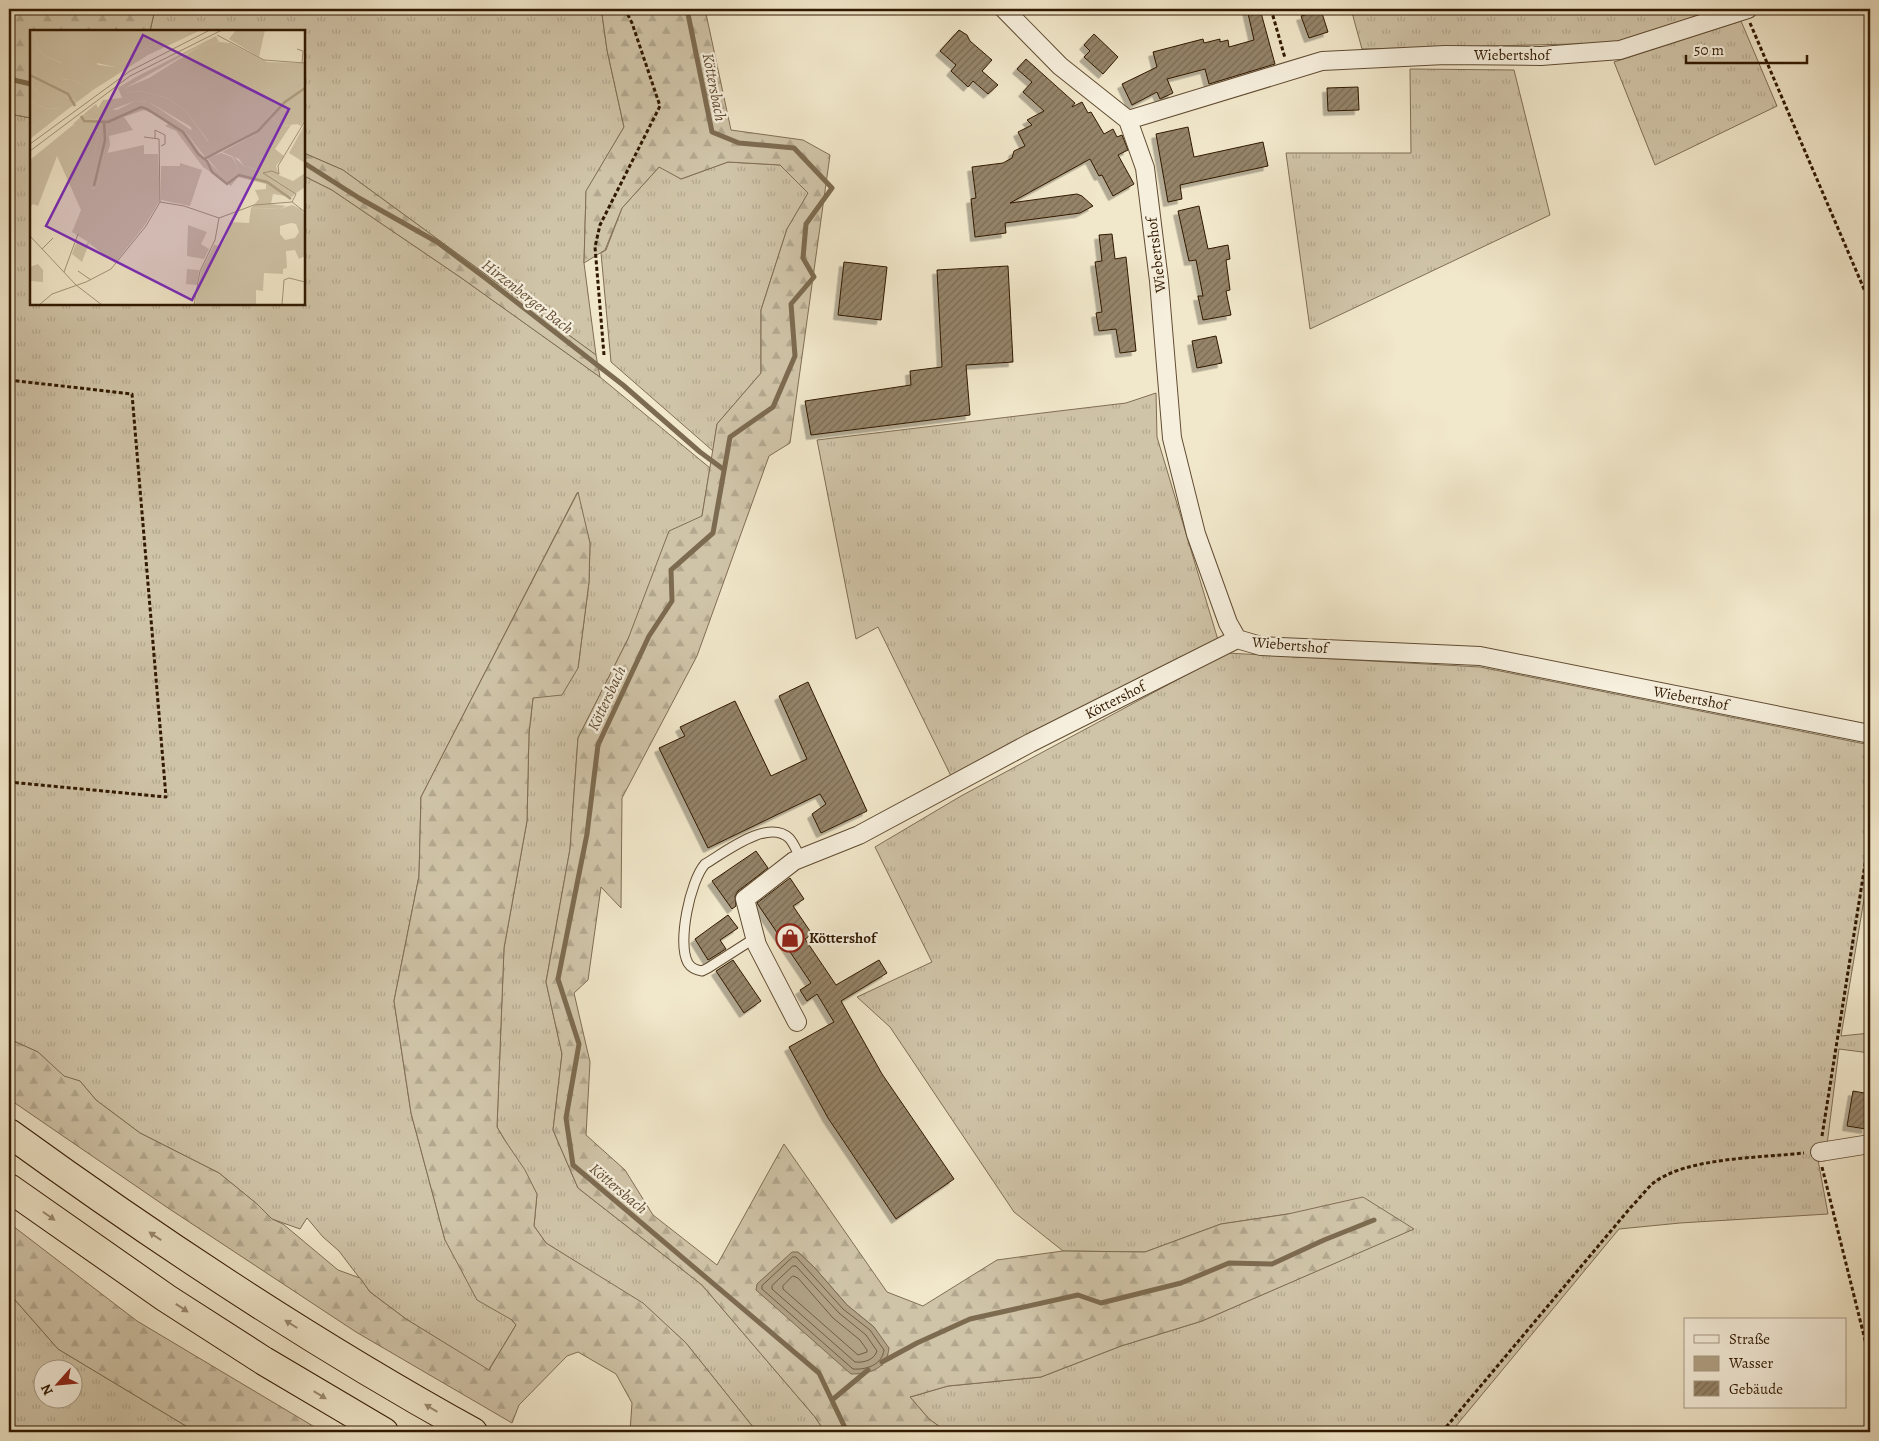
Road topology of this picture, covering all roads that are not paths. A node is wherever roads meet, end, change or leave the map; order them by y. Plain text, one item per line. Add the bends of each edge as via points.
1 (1004, 9) edge
2 (1746, 9) edge
3 (1128, 120) junction
4 (1237, 639) junction
5 (1870, 734) edge
6 (801, 858) junction
7 (756, 938) junction
8 (797, 1022) dead end
9 (9, 1133) edge
10 (1870, 1144) edge
11 (1820, 1152) road end
12 (9, 1188) edge
13 (384, 1432) edge
14 (473, 1432) edge

1 - 3 street via 1060,66
2 - 3 street, Wiebertshof via 1620,50 1541,56 1444,55 1322,61
3 - 4 street, Wiebertshof via 1145,168 1160,281 1172,438 1196,534 1228,623
4 - 5 street, Wiebertshof via 1261,646 1480,656
4 - 6 street, Köttershof via 1030,743 859,835
6 - 7 street, Köttershof via 745,899
6 - 7 lane via 790,839 776,831 766,832 745,840 700,870 687,910 684,948 691,967 702,971
7 - 8 street, Köttershof
14 -> 9 highway via 278,1316 108,1204
10 - 11 street
12 -> 13 highway via 247,1351

